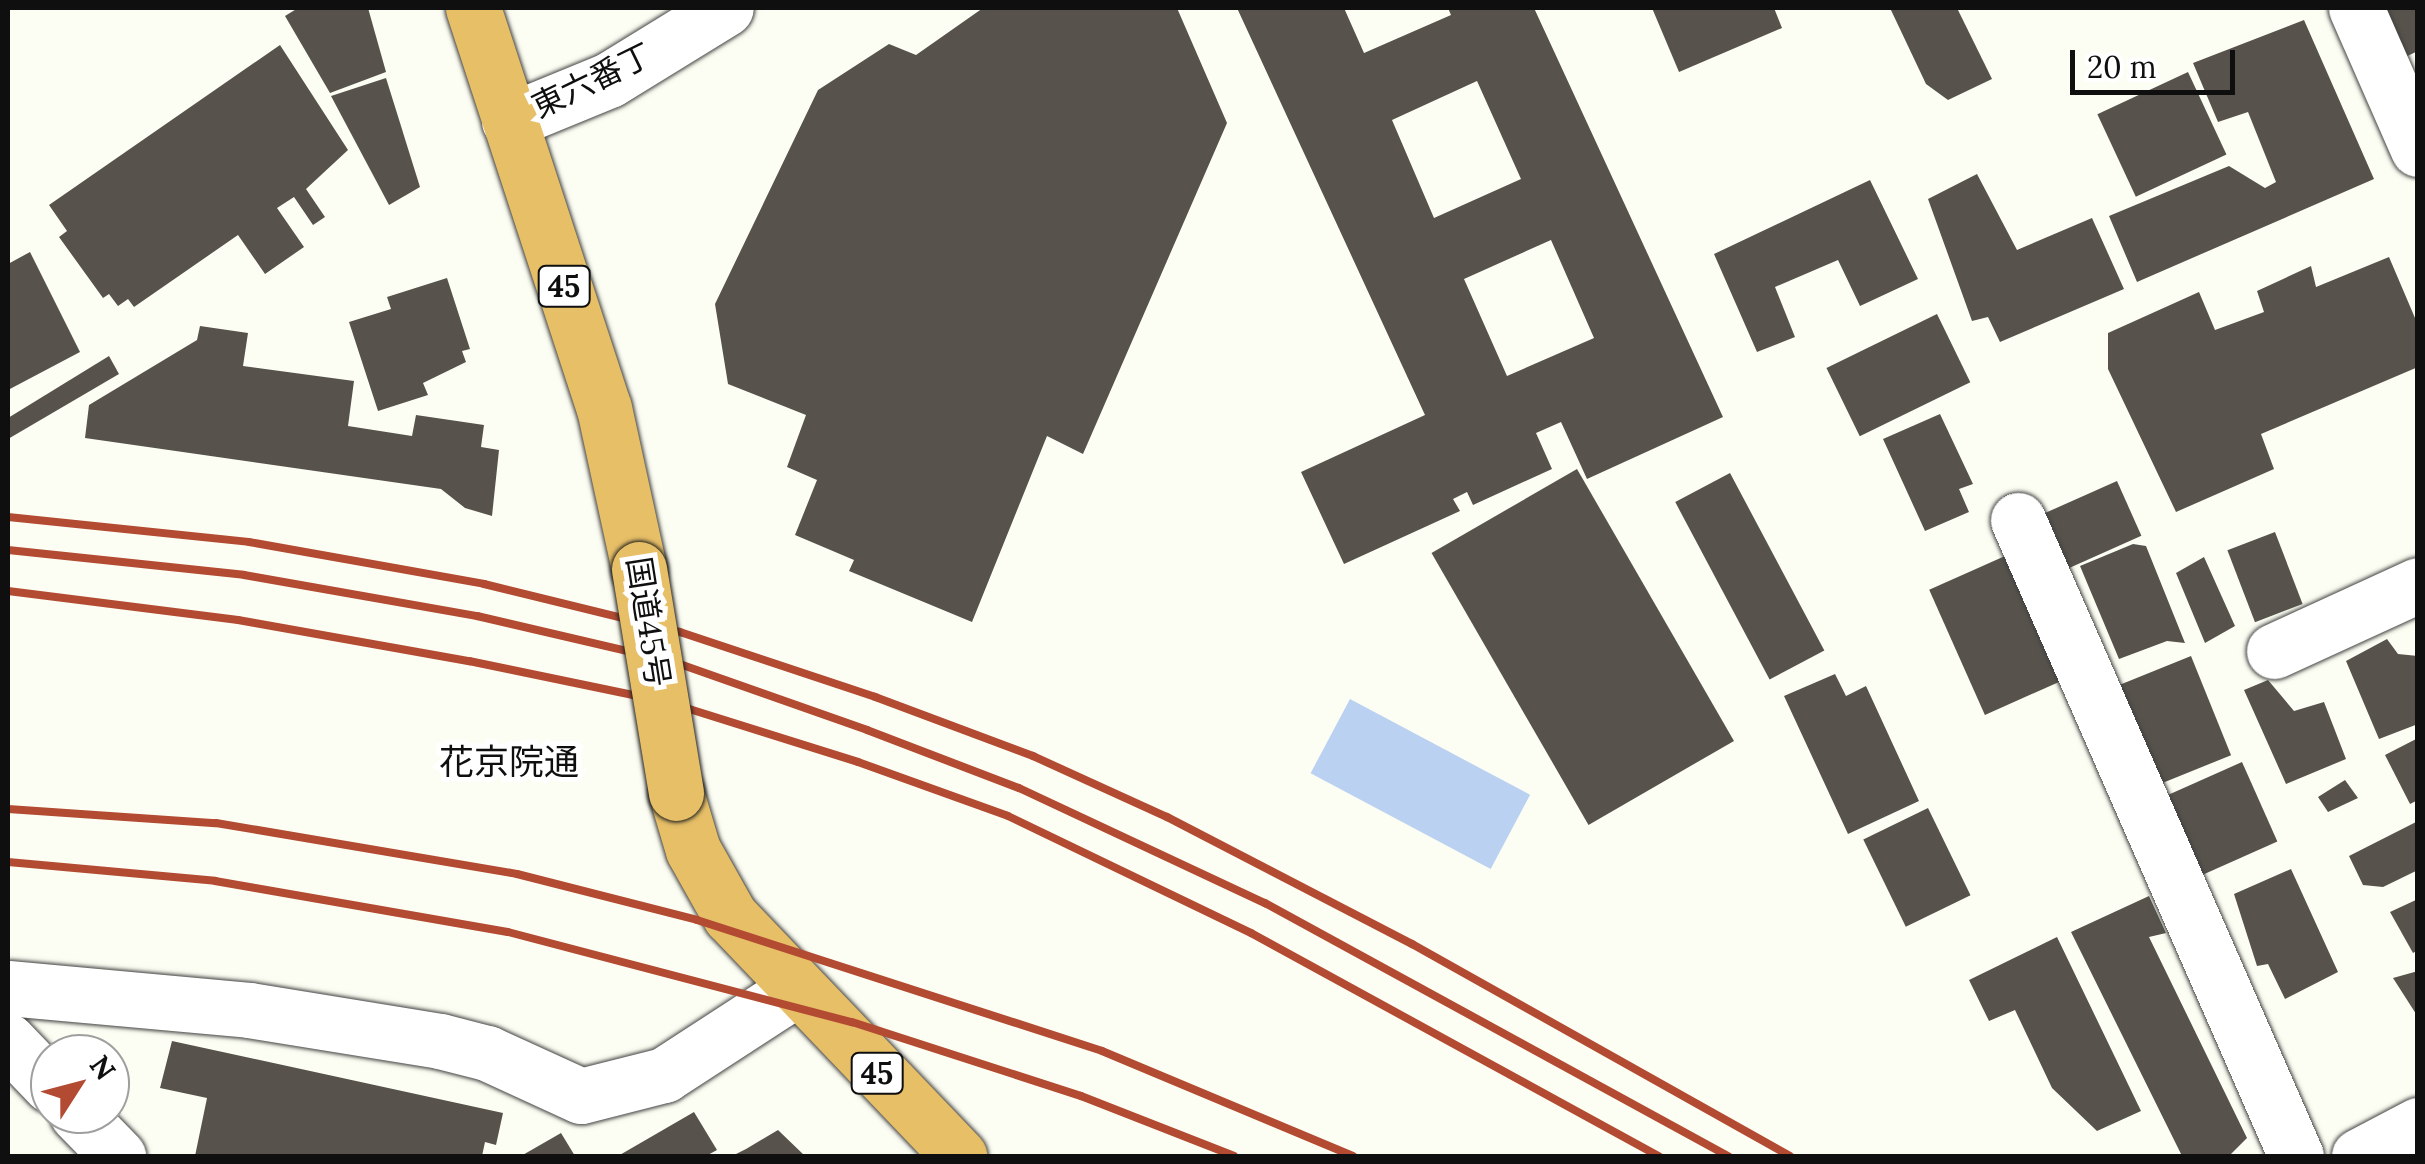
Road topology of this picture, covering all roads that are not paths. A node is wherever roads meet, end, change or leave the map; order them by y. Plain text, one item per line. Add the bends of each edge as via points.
1 (473, 8) edge
2 (726, 8) edge
3 (2356, 8) edge
4 (509, 121) junction
5 (2414, 132) edge
6 (2018, 520) dead end
7 (2418, 585) edge
8 (2274, 650) dead end
9 (8, 988) edge
10 (795, 990) junction
11 (8, 1041) edge
12 (30, 1064) edge
13 (2418, 1126) edge
14 (97, 1134) edge
15 (118, 1156) edge
16 (959, 1156) edge
17 (2296, 1156) edge
18 (2359, 1156) edge

1 - 4 highway, 国道45号 / 45
2 - 4 street, 東六番丁 via 609,80
3 - 5 street
4 - 10 highway, 国道45号 / 45, bridge via 604,408 640,569 676,793 693,850 730,916
6 - 17 street
7 - 8 street
9 - 10 street via 249,1010 440,1041 487,1053 581,1096 664,1074
10 - 16 highway, 国道45号 / 45
11 - 12 street
13 - 18 street
14 - 15 street

